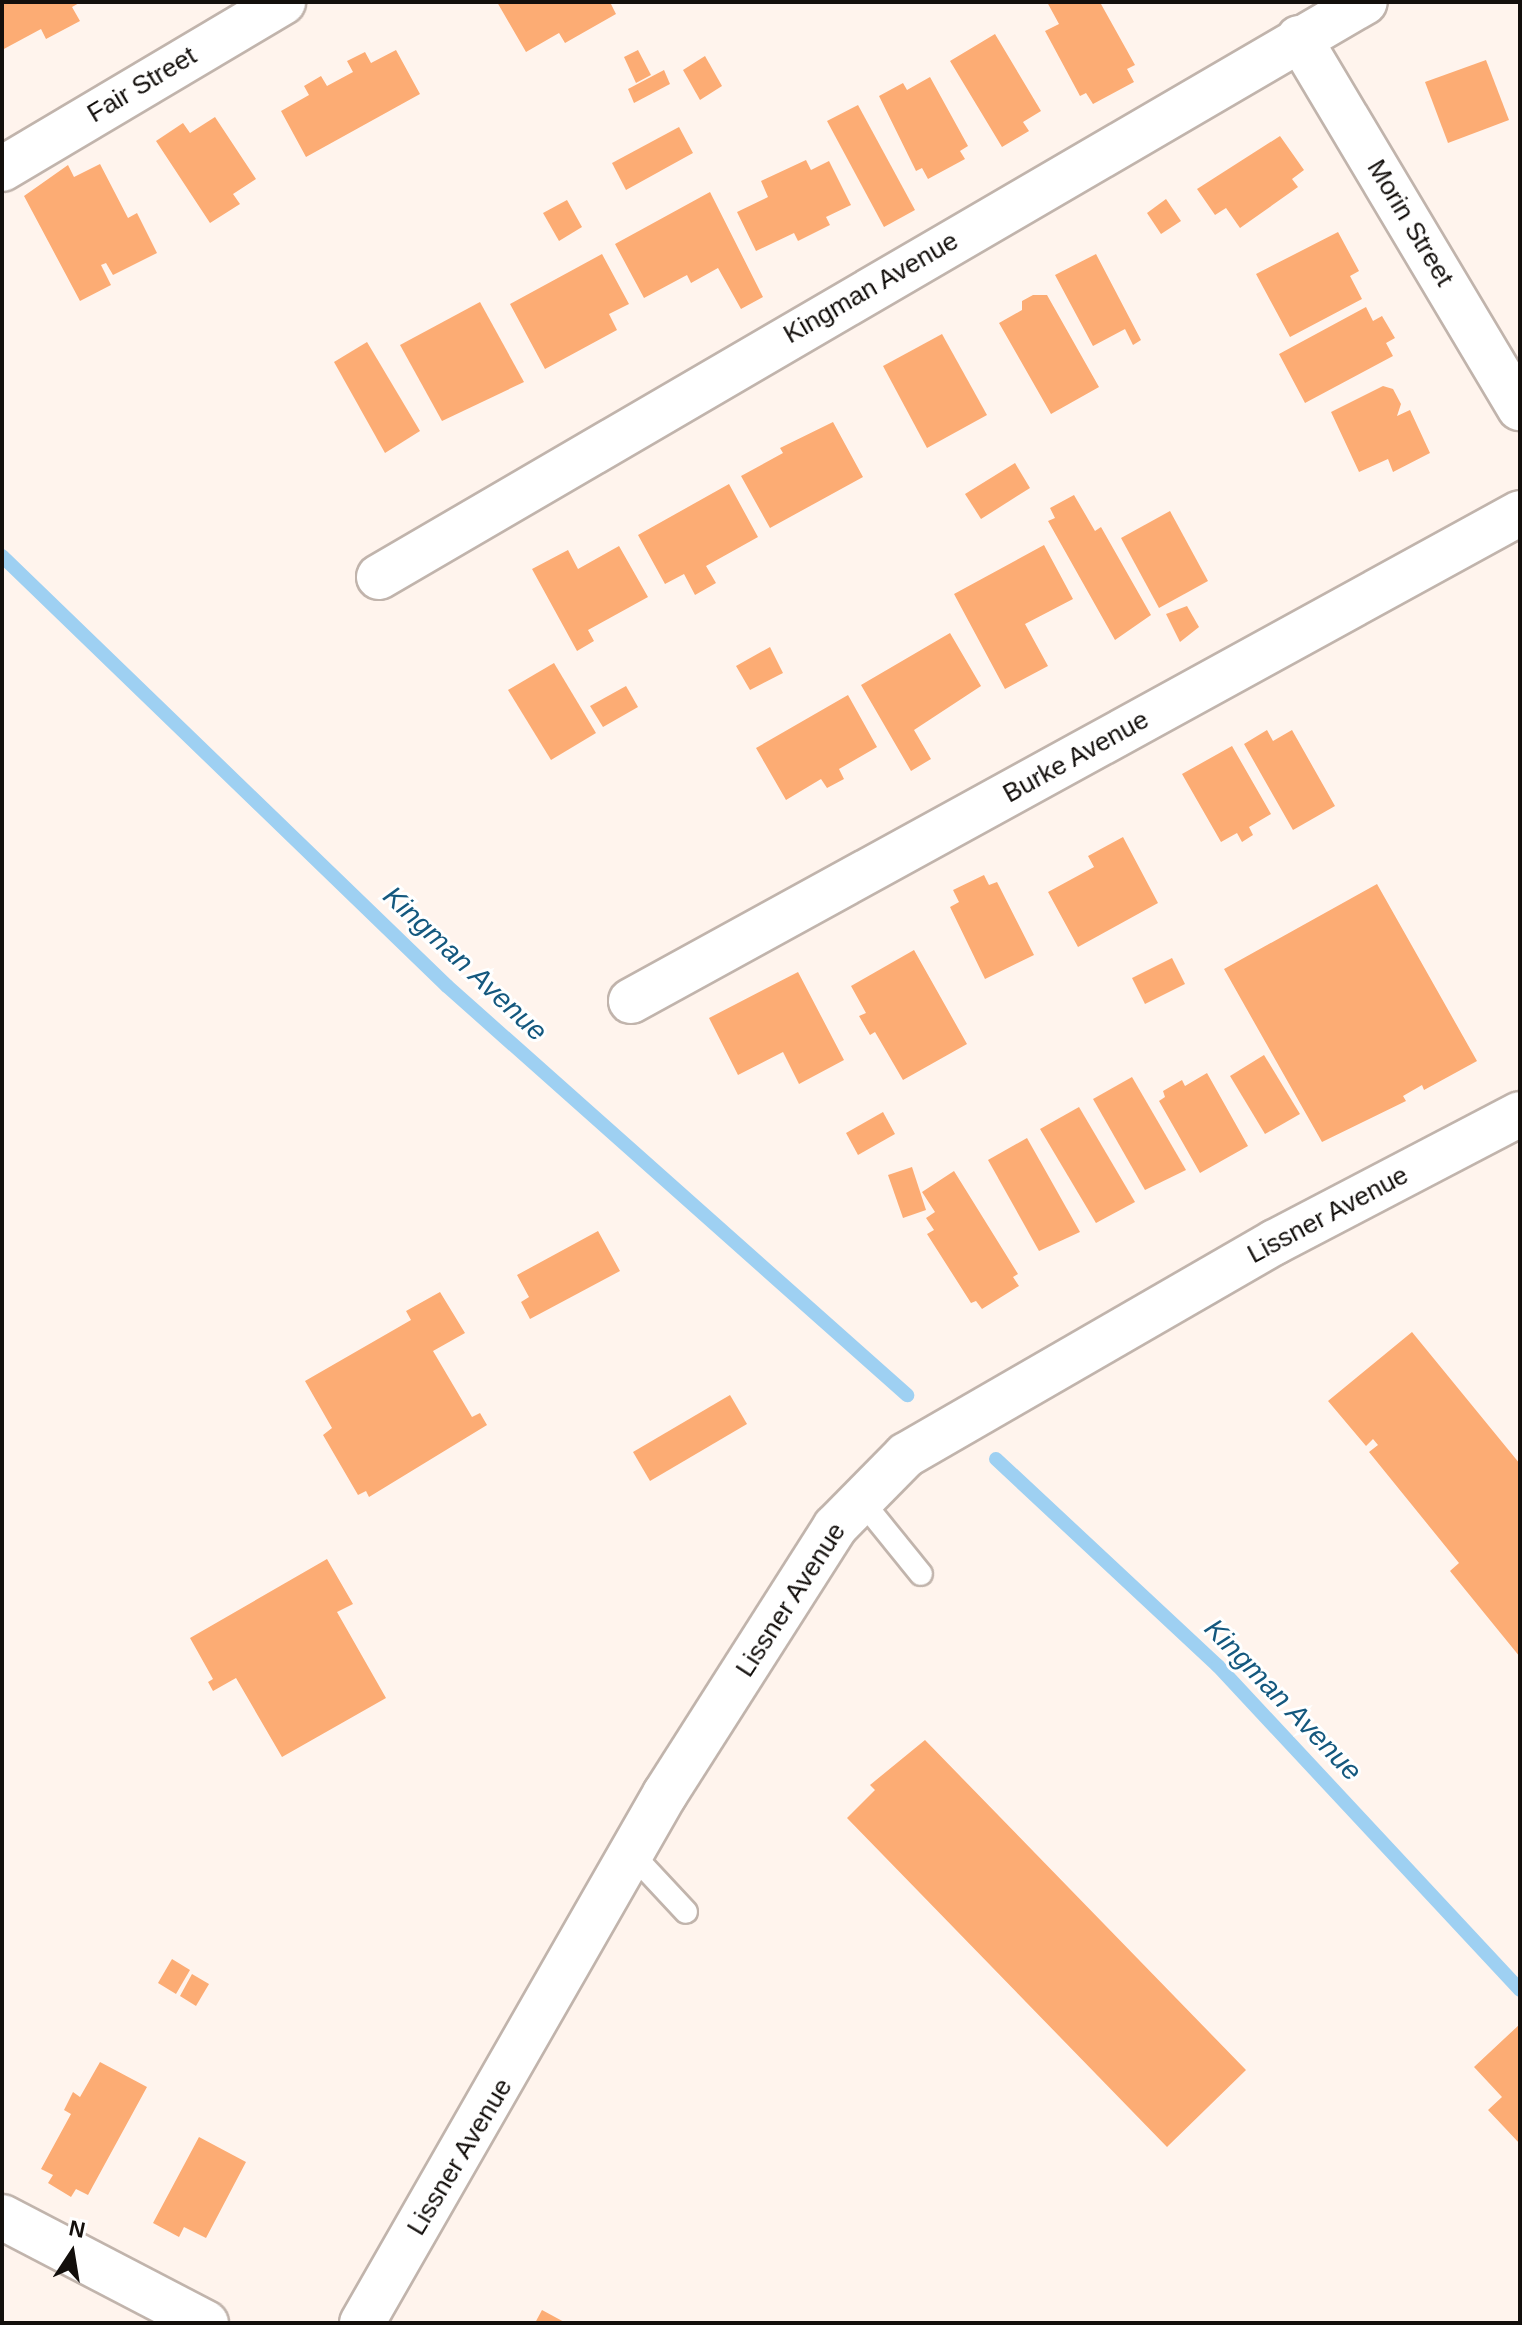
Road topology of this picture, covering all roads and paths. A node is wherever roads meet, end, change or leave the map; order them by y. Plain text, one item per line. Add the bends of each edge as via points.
1 (283, 2) edge
2 (1365, 2) edge
3 (1299, 38) junction
4 (2, 169) edge
5 (1520, 408) edge
6 (1520, 513) edge
7 (379, 577) dead end
8 (631, 1001) dead end
9 (1520, 1114) edge
10 (861, 1500) junction
11 (921, 1574) dead end
12 (632, 1854) junction
13 (686, 1912) dead end
14 (2, 2217) edge
15 (206, 2323) edge
16 (362, 2323) edge

1 - 4 street, Fair Street
2 - 3 street, Kingman Avenue
3 - 5 street, Morin Street
3 - 7 street, Kingman Avenue
6 - 8 street, Burke Avenue
9 - 10 street, Lissner Avenue via 1275,1242 906,1455
10 - 11 lane
10 - 12 street, Lissner Avenue via 835,1527
12 - 13 lane
12 - 16 street, Lissner Avenue
14 - 15 street

